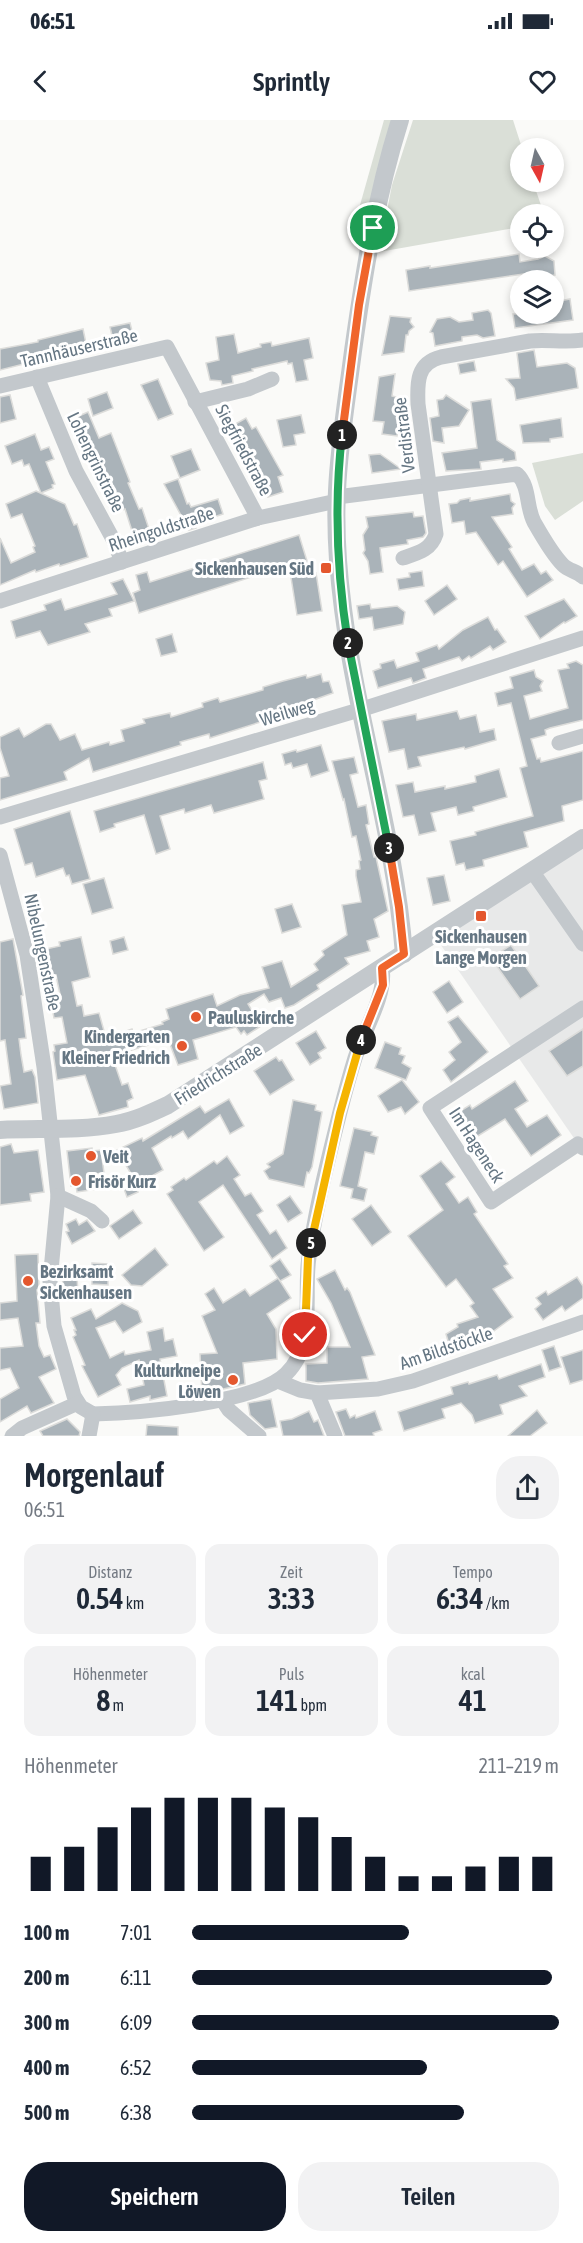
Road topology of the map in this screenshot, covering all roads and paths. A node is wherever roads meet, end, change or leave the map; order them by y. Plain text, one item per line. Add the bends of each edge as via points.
1 (400, 120) edge
2 (583, 340) edge
3 (167, 347) joint
4 (37, 377) junction
5 (273, 379) dead end
6 (0, 386) edge
7 (195, 402) junction
8 (430, 485) junction
9 (337, 499) junction
10 (258, 518) junction
11 (403, 558) dead end
12 (122, 561) junction
13 (583, 577) edge
14 (0, 601) edge
15 (583, 638) edge
16 (360, 710) junction
17 (583, 736) edge
18 (559, 742) dead end
19 (0, 817) edge
20 (583, 838) edge
21 (0, 855) edge
22 (532, 871) junction
23 (583, 944) edge
24 (404, 954) junction
25 (382, 968) junction
26 (583, 1008) edge
27 (49, 1129) junction
28 (0, 1130) edge
29 (583, 1148) edge
30 (58, 1196) junction
31 (102, 1221) dead end
32 (583, 1322) edge
33 (282, 1378) junction
34 (318, 1393) junction
35 (223, 1401) junction
36 (78, 1403) junction
37 (93, 1414) junction
38 (12, 1436) edge
39 (89, 1436) edge
40 (259, 1436) edge
41 (335, 1436) edge

1 - 9 street via 379,199 359,305
2 - 8 street, Verdistraße via 530,341 429,360 418,382 417,404
3 - 4 street, Tannhäuserstraße
3 - 7 street, Siegfriedstraße
4 - 6 street, Tannhäuserstraße
4 - 12 street, Lohengrinstraße via 76,471
5 - 7 street, Siegfriedstraße
7 - 10 street, Siegfriedstraße
8 - 9 street, Rheingoldstraße
8 - 11 street via 436,526 434,542
8 - 13 street, Rheingoldstraße via 518,474 539,530 564,566
9 - 10 street, Rheingoldstraße
9 - 16 street via 343,607
10 - 12 street, Rheingoldstraße
12 - 14 street, Rheingoldstraße
15 - 16 street, Weilweg
16 - 19 street, Weilweg
16 - 24 street via 391,858
17 - 18 street
20 - 22 street, Friedrichstraße
21 - 27 street, Nibelungenstraße via 32,982
22 - 23 street
22 - 24 street, Friedrichstraße
24 - 25 street, Friedrichstraße
25 - 27 street, Friedrichstraße via 168,1105 117,1124
25 - 33 street via 383,985 355,1058 322,1186 308,1258 305,1335 294,1366
26 - 29 street, Im Hageneck via 430,1108 491,1202 578,1144
27 - 28 street, Friedrichstraße
27 - 30 street, Nibelungenstraße
30 - 31 street via 91,1211
30 - 36 street, Nibelungenstraße via 51,1305
32 - 34 street, Am Bildstöckle via 395,1386
33 - 34 street, Am Bildstöckle via 300,1390
33 - 35 street
34 - 41 street
35 - 37 street
35 - 40 street
36 - 37 street
36 - 38 street
37 - 39 street

